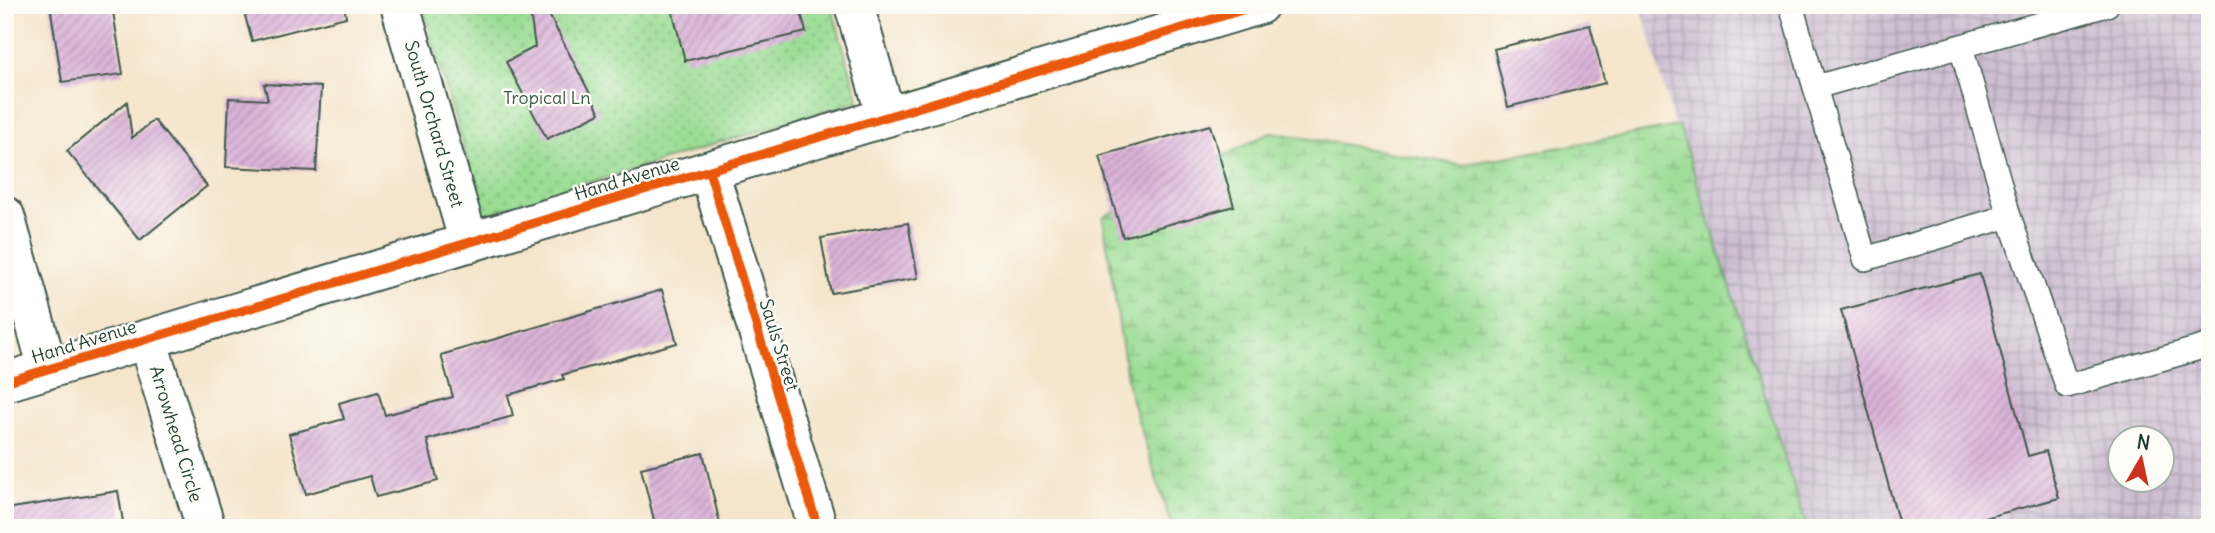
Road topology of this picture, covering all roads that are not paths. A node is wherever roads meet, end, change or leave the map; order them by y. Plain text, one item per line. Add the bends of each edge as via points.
1 (400, 5) edge
2 (853, 5) edge
3 (1259, 5) edge
4 (1791, 5) edge
5 (2107, 5) edge
6 (1961, 47) junction
7 (1816, 87) junction
8 (886, 117) junction
9 (709, 171) junction
10 (5, 216) edge
11 (2009, 216) junction
12 (469, 243) junction
13 (147, 339) junction
14 (2210, 345) edge
15 (48, 369) junction
16 (5, 382) edge
17 (206, 528) edge
18 (818, 528) edge

1 - 12 street, South Orchard Street
2 - 8 street
3 - 8 street, Hand Avenue
4 - 7 lane
5 - 6 lane
6 - 7 lane
6 - 11 lane
7 - 11 lane via 1865,259
8 - 9 street, Hand Avenue
9 - 12 street, Hand Avenue
9 - 18 street, Sauls Street
10 - 15 street
11 - 14 lane via 2067,386
12 - 13 street, Hand Avenue
13 - 15 street, Hand Avenue
13 - 17 street, Arrowhead Circle
15 - 16 street, Hand Avenue

